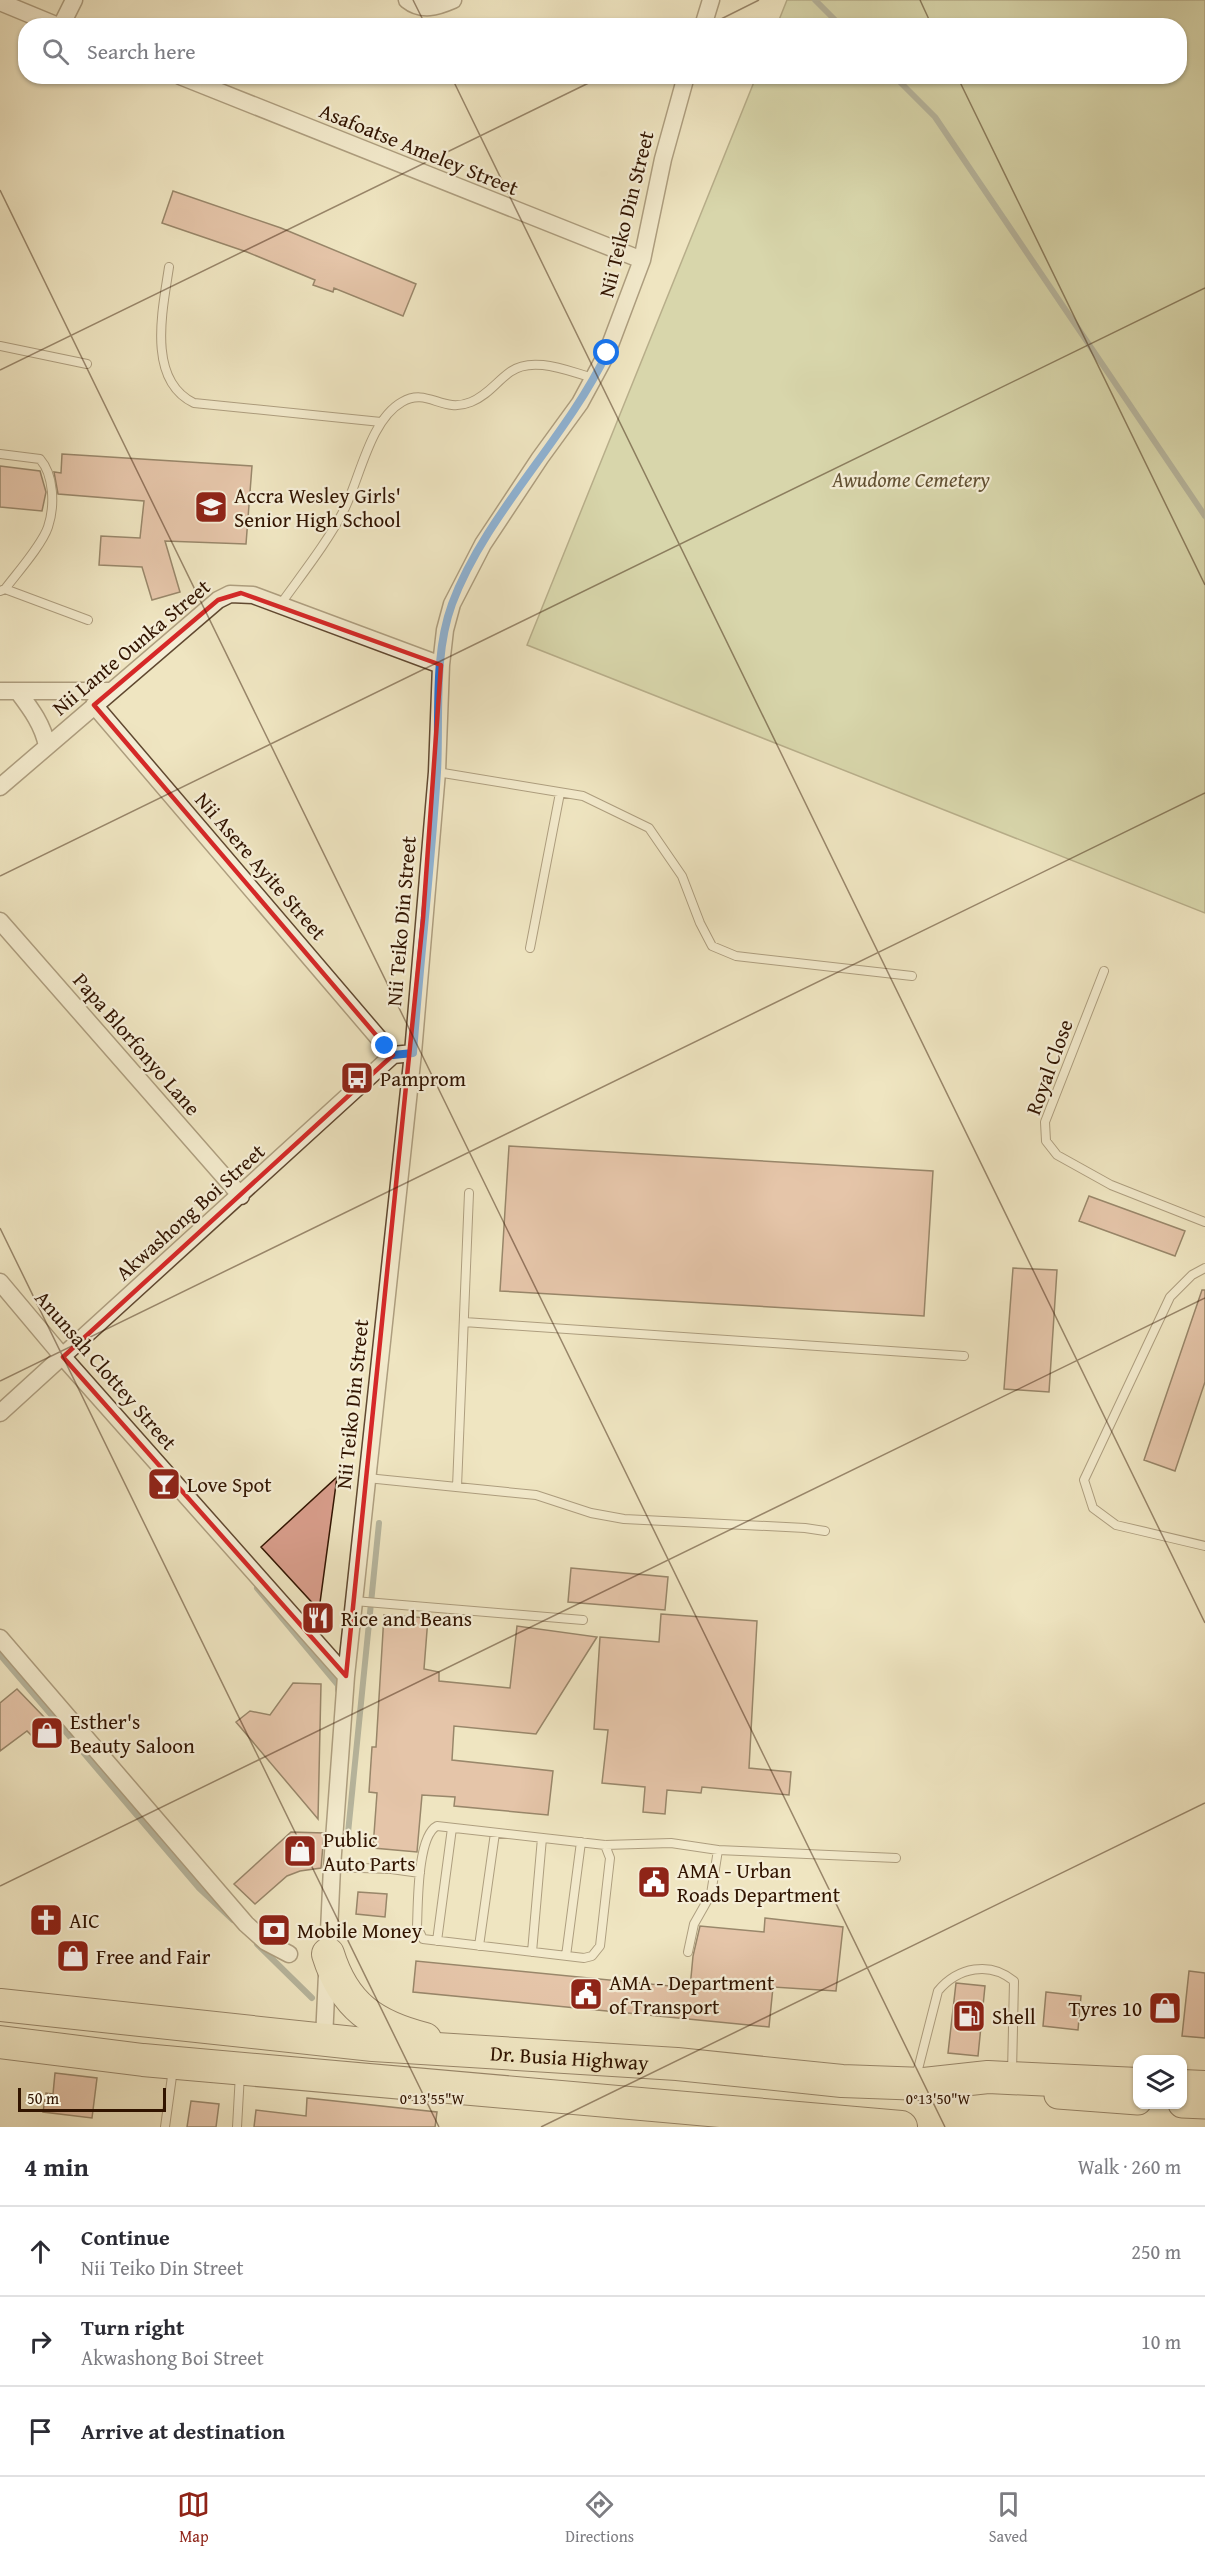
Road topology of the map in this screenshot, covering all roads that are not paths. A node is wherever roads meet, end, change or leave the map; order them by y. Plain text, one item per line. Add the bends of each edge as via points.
1 (74, 0) edge
2 (407, 0) edge
3 (453, 0) edge
4 (711, 0) edge
5 (0, 2) edge
6 (39, 18) edge
7 (64, 18) edge
8 (705, 18) edge
9 (200, 84) edge
10 (684, 84) edge
11 (642, 260) junction
12 (169, 267) dead end
13 (0, 346) edge
14 (87, 364) dead end
15 (595, 378) junction
16 (381, 422) junction
17 (0, 454) edge
18 (3, 590) edge
19 (280, 605) junction
20 (88, 620) dead end
21 (441, 665) junction
22 (0, 691) edge
23 (109, 691) junction
24 (19, 693) junction
25 (94, 705) junction
26 (47, 746) junction
27 (437, 772) junction
28 (0, 787) edge
29 (560, 793) junction
30 (0, 921) edge
31 (530, 948) dead end
32 (1104, 971) dead end
33 (912, 976) dead end
34 (413, 1053) junction
35 (393, 1055) junction
36 (469, 1193) dead end
37 (241, 1196) junction
38 (1205, 1222) edge
39 (1205, 1268) edge
40 (0, 1282) edge
41 (464, 1322) junction
42 (964, 1356) dead end
43 (63, 1357) junction
44 (0, 1413) edge
45 (366, 1478) junction
46 (457, 1487) junction
47 (825, 1531) dead end
48 (1205, 1546) edge
49 (354, 1601) junction
50 (583, 1620) dead end
51 (0, 1638) edge
52 (346, 1676) junction
53 (452, 1828) junction
54 (495, 1833) junction
55 (542, 1838) junction
56 (581, 1842) junction
57 (605, 1845) junction
58 (718, 1850) junction
59 (896, 1858) dead end
60 (332, 1867) junction
61 (420, 1873) junction
62 (437, 1941) junction
63 (479, 1946) junction
64 (532, 1952) junction
65 (688, 1952) dead end
66 (289, 1954) dead end
67 (328, 1954) junction
68 (566, 1956) junction
69 (0, 2005) edge
70 (324, 2038) junction
71 (0, 2042) edge
72 (466, 2050) junction
73 (81, 2051) junction
74 (174, 2063) junction
75 (240, 2069) junction
76 (346, 2077) junction
77 (1013, 2078) junction
78 (920, 2083) junction
79 (1131, 2095) edge
80 (886, 2126) edge
81 (165, 2127) edge
82 (237, 2127) edge

1 - 7 street
2 - 3 street via 421,8
4 - 8 street
5 - 6 street
9 - 11 street, Asafoatse Ameley Street
10 - 11 street, Nii Teiko Din Street
11 - 15 street, Nii Teiko Din Street
12 - 16 lane via 159,336 174,384 184,398 194,403
13 - 14 lane
15 - 16 lane via 549,367 519,367 495,388 468,403 447,406 416,396 401,402
15 - 21 street, Nii Teiko Din Street via 483,544 452,604
16 - 19 lane via 344,510
17 - 18 lane via 40,459 47,468 52,495 48,528
18 - 20 lane
19 - 21 street, Nii Lante Ounka Street
19 - 23 street, Nii Lante Ounka Street via 241,593 218,600
21 - 27 street, Nii Teiko Din Street
22 - 24 street
23 - 24 street
23 - 25 street, Nii Lante Ounka Street
24 - 26 street via 33,712
25 - 26 street, Nii Lante Ounka Street
25 - 35 street, Nii Asere Ayite Street
26 - 28 street, Nii Lante Ounka Street
27 - 29 lane
27 - 34 street, Nii Teiko Din Street
29 - 31 lane
29 - 33 lane via 583,796 649,828 682,876 712,946 736,956
30 - 37 street, Papa Blorfonyo Lane
32 - 38 lane, Royal Close via 1045,1122 1046,1141 1056,1155 1090,1174
34 - 35 street
34 - 45 street, Nii Teiko Din Street
35 - 37 street, Akwashong Boi Street
36 - 41 lane
37 - 43 street, Akwashong Boi Street
39 - 48 lane via 1170,1297 1084,1480 1093,1508 1116,1525
40 - 43 street, Anunsah Clottey Street
41 - 42 lane
41 - 46 lane
43 - 44 street, Akwashong Boi Street
43 - 52 street, Anunsah Clottey Street
45 - 46 lane
45 - 49 street, Nii Teiko Din Street
46 - 47 lane via 536,1495 591,1514 624,1519
49 - 50 lane
49 - 52 street, Nii Teiko Din Street
51 - 66 street via 246,1924 266,1942
52 - 60 street, Nii Teiko Din Street
53 - 54 lane
53 - 61 lane via 431,1829
53 - 62 lane
54 - 55 lane
54 - 63 lane
55 - 56 lane
55 - 64 lane
56 - 57 lane
56 - 68 lane
57 - 58 lane via 671,1843
57 - 68 lane via 610,1858 600,1946 592,1956
58 - 59 lane
58 - 65 lane via 711,1894 694,1924
60 - 61 lane
60 - 67 street, Nii Teiko Din Street
61 - 62 lane via 417,1927 423,1939
62 - 63 lane
63 - 64 lane
64 - 68 lane
67 - 70 street, Nii Teiko Din Street
67 - 72 highway via 341,1988 355,2007 405,2034
69 - 70 highway, Dr. Busia Highway
70 - 72 highway, Dr. Busia Highway
71 - 73 highway, Dr. Busia Highway
72 - 78 highway, Dr. Busia Highway via 677,2064 842,2081
73 - 74 highway, Dr. Busia Highway
73 - 76 highway via 164,2046 288,2053 320,2057 334,2063
74 - 75 highway, Dr. Busia Highway
74 - 81 lane
75 - 76 highway, Dr. Busia Highway
75 - 82 lane
76 - 80 highway, Dr. Busia Highway
77 - 78 highway, Dr. Busia Highway
77 - 78 lane via 1014,1981 1001,1970 967,1969 946,1980 938,1991
77 - 79 highway, Dr. Busia Highway
78 - 79 main road

